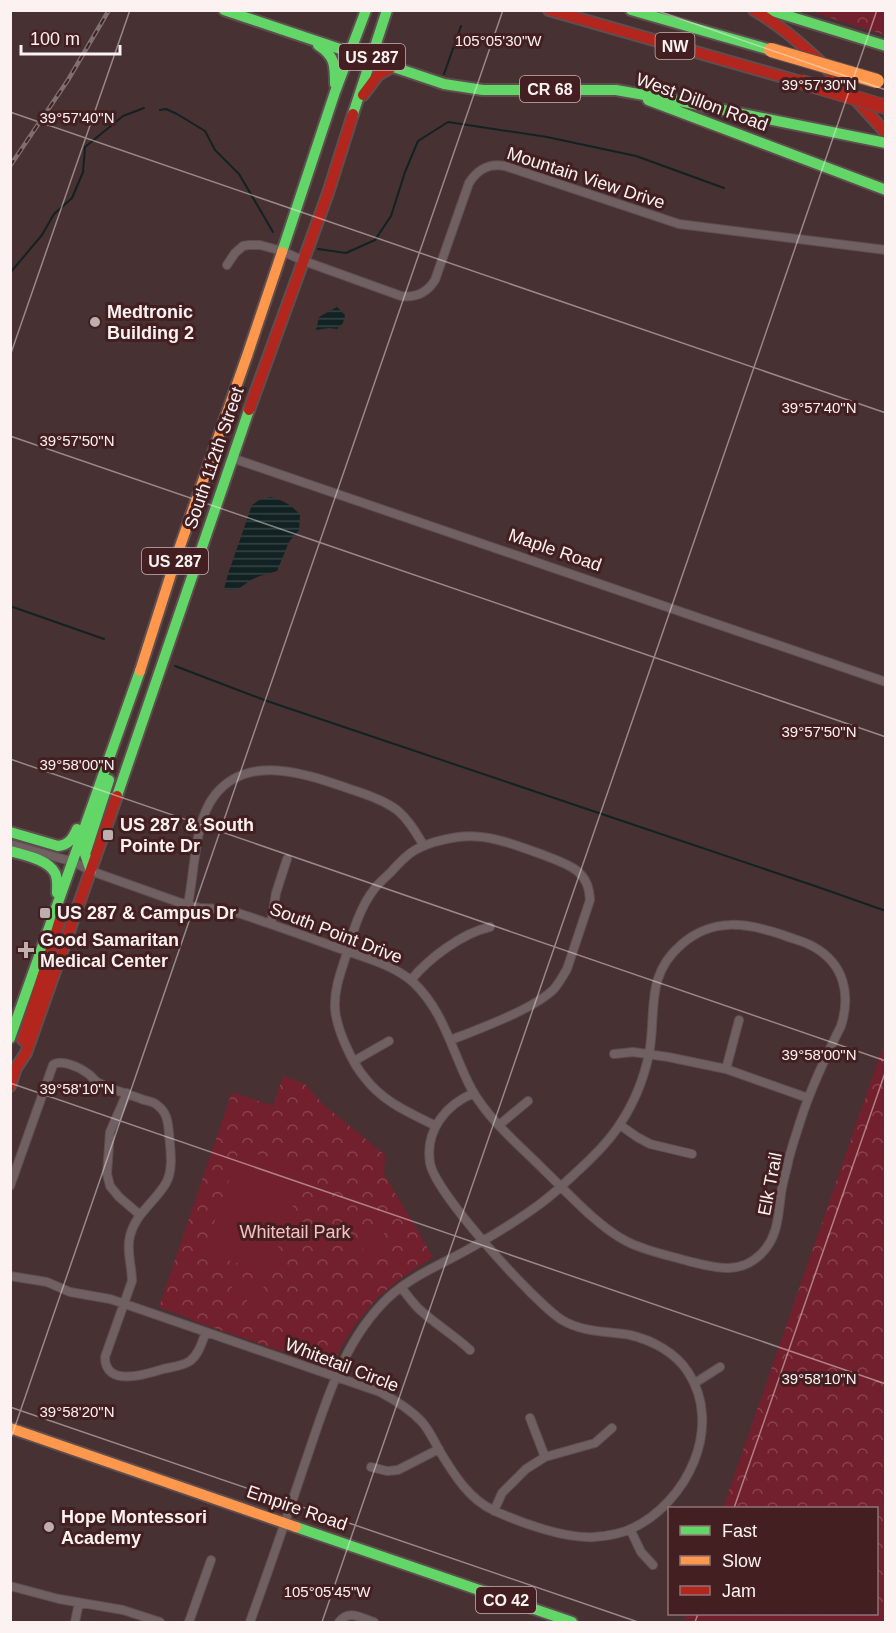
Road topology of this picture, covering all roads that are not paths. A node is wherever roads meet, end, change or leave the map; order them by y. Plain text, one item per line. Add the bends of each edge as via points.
1 (224, 10) edge
2 (366, 10) edge
3 (387, 10) edge
4 (549, 10) edge
5 (631, 10) edge
6 (754, 10) edge
7 (769, 10) edge
8 (310, 39) junction
9 (885, 46) edge
10 (350, 53) junction
11 (370, 60) junction
12 (392, 67) junction
13 (881, 82) edge
14 (616, 90) junction
15 (334, 92) junction
16 (357, 104) junction
17 (885, 106) edge
18 (885, 133) edge
19 (885, 143) edge
20 (885, 190) edge
21 (885, 250) edge
22 (293, 256) junction
23 (227, 265) dead end
24 (213, 452) junction
25 (232, 458) junction
26 (140, 670) junction
27 (885, 682) edge
28 (10, 832) edge
29 (10, 844) edge
30 (424, 846) junction
31 (10, 851) edge
32 (287, 859) dead end
33 (72, 861) junction
34 (91, 871) junction
35 (188, 904) junction
36 (56, 907) junction
37 (271, 924) junction
38 (490, 927) dead end
39 (347, 951) junction
40 (411, 980) junction
41 (739, 1020) dead end
42 (10, 1038) edge
43 (451, 1040) junction
44 (389, 1041) dead end
45 (614, 1054) dead end
46 (649, 1055) junction
47 (354, 1061) junction
48 (16, 1068) junction
49 (726, 1069) junction
50 (10, 1086) edge
51 (127, 1093) junction
52 (474, 1093) junction
53 (808, 1098) junction
54 (528, 1101) dead end
55 (499, 1125) junction
56 (620, 1125) junction
57 (436, 1126) junction
58 (692, 1154) dead end
59 (10, 1186) edge
60 (561, 1186) junction
61 (140, 1215) junction
62 (484, 1240) junction
63 (10, 1276) edge
64 (401, 1287) junction
65 (125, 1304) junction
66 (206, 1332) junction
67 (470, 1350) dead end
68 (720, 1367) dead end
69 (337, 1377) junction
70 (695, 1383) junction
71 (530, 1418) dead end
72 (10, 1428) edge
73 (612, 1428) dead end
74 (439, 1449) junction
75 (545, 1457) junction
76 (371, 1467) dead end
77 (494, 1511) junction
78 (285, 1524) junction
79 (630, 1529) junction
80 (211, 1560) dead end
81 (653, 1566) dead end
82 (10, 1586) edge
83 (79, 1602) junction
84 (75, 1623) edge
85 (160, 1623) edge
86 (189, 1623) edge
87 (250, 1623) edge
88 (339, 1623) edge
89 (374, 1623) edge
90 (572, 1623) edge

1 - 8 main road, West Dillon Road / CR 68
2 - 10 main road, South 112th Street / US 287
3 - 11 main road, South 112th Street / US 287
4 - 17 main road, NW, bridge
5 - 13 main road, NW, bridge
6 - 18 main road via 806,47
7 - 9 main road
8 - 10 main road, West Dillon Road / CR 68
8 - 15 main road via 335,64
10 - 11 main road, West Dillon Road / CR 68
10 - 15 main road, South 112th Street / US 287
11 - 12 main road, West Dillon Road / CR 68
11 - 16 main road, South 112th Street / US 287
12 - 14 main road, West Dillon Road / CR 68 via 444,84 483,90
12 - 16 main road via 378,75
14 - 19 main road
14 - 20 main road, West Dillon Road / CR 68
15 - 22 main road, South 112th Street / US 287
16 - 22 main road, South 112th Street / US 287 via 328,193
21 - 22 street, Mountain View Drive via 679,224 497,164 484,168 469,183 435,280 422,294 401,296
22 - 23 street via 249,244 238,250
22 - 24 main road, South 112th Street / US 287 via 248,353
22 - 25 main road, South 112th Street / US 287
24 - 25 main road, Maple Road
24 - 26 main road, South 112th Street / US 287
25 - 27 street, Maple Road
25 - 34 main road, South 112th Street / US 287
26 - 28 main road via 134,675 73,838 58,846
26 - 33 main road, South 112th Street / US 287
26 - 34 main road via 139,689 85,855
29 - 33 street, South Point Drive
30 - 35 street via 398,811 369,796 296,772 249,773 223,787 206,810
30 - 39 street via 402,859 374,890
30 - 43 street via 460,837 495,839 573,867 590,890 567,969 553,990 513,1013
31 - 36 main road via 52,868 57,881
32 - 37 street
33 - 34 street, South Point Drive
33 - 36 main road, South 112th Street / US 287
33 - 48 main road via 74,881
34 - 35 street, South Point Drive
34 - 48 main road, South 112th Street / US 287 via 26,1053
35 - 37 street, South Point Drive via 222,909
36 - 42 main road, South 112th Street / US 287
37 - 39 street, South Point Drive
38 - 40 street via 438,955
39 - 40 street, South Point Drive via 388,966
39 - 47 street via 335,1007 340,1032
40 - 43 street, South Point Drive via 432,1004
41 - 49 street
43 - 52 street, South Point Drive
44 - 47 street
45 - 46 street
46 - 49 street
46 - 53 street, Elk Trail via 652,1002 663,966 671,955 696,934 716,927 760,927 825,954 844,984 845,1015
46 - 56 street
47 - 57 street via 389,1102
48 - 50 main road, South 112th Street / US 287
49 - 53 street
51 - 59 street via 96,1081 76,1067 56,1062
51 - 61 street via 110,1132 107,1173 110,1186
51 - 61 street via 156,1104 167,1117 171,1156 166,1183
52 - 55 street, South Point Drive
52 - 57 street, Whitetail Circle via 455,1103
53 - 60 street, Elk Trail via 788,1162 776,1232 761,1254 742,1266 717,1268 627,1242 608,1230
54 - 55 street
55 - 60 street, South Point Drive
56 - 58 street via 650,1143
56 - 60 street
57 - 62 street, Whitetail Circle via 430,1154 434,1175
60 - 62 street
61 - 65 street via 129,1237 132,1281
62 - 64 street
62 - 70 street, Whitetail Circle via 514,1276 560,1318 585,1329 629,1335 661,1347 675,1357
63 - 65 street, Whitetail Circle
64 - 67 street via 416,1307
64 - 69 street via 363,1326
65 - 66 street, Whitetail Circle
65 - 66 street via 105,1360 106,1367 116,1374 133,1377 187,1363 196,1355
66 - 69 street, Whitetail Circle
68 - 70 street
69 - 74 street, Whitetail Circle via 397,1401 423,1423
69 - 78 street
70 - 79 street, Whitetail Circle via 703,1419 696,1458 687,1477 662,1508
71 - 75 street
72 - 78 main road, Empire Road / CO 42
73 - 75 street via 594,1443
74 - 76 street via 398,1470
74 - 77 street, Whitetail Circle via 469,1493
75 - 77 street via 514,1480 502,1493
77 - 79 street, Whitetail Circle via 578,1537 612,1535
78 - 87 street
78 - 90 main road, Empire Road / CO 42
79 - 81 street
80 - 86 street
82 - 83 street
83 - 84 street
83 - 85 street via 123,1610
88 - 89 street via 352,1615

